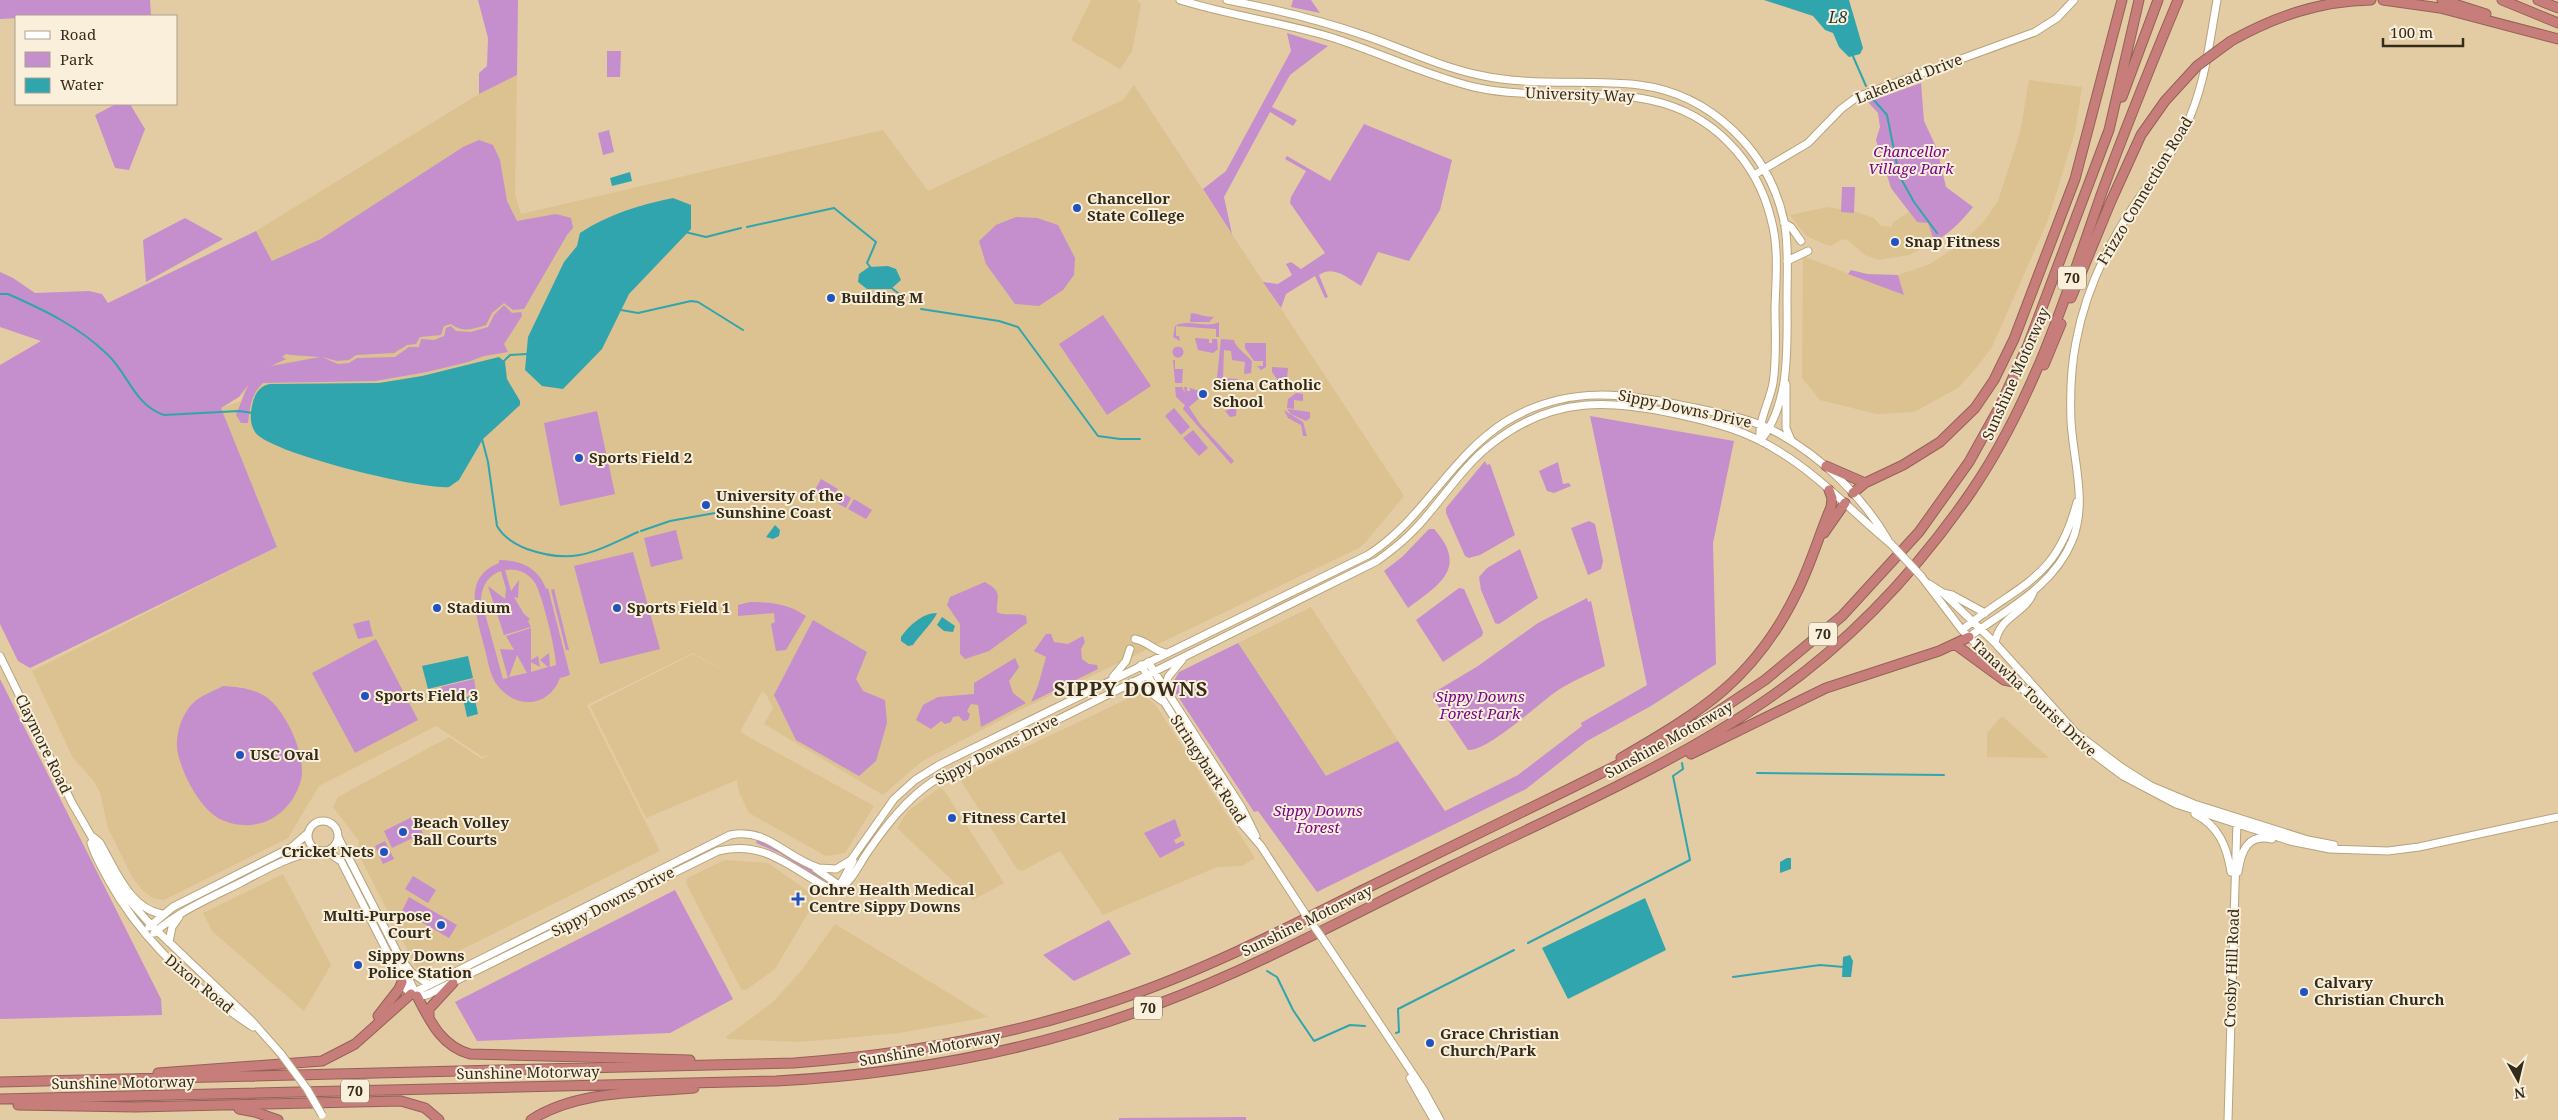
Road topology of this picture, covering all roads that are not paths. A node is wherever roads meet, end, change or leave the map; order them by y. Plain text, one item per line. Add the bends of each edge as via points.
1 (1180, 0) edge
2 (1227, 0) edge
3 (2074, 0) edge
4 (2122, 0) edge
5 (2139, 0) edge
6 (2158, 0) edge
7 (2178, 0) edge
8 (2212, 0) edge
9 (2217, 0) edge
10 (2371, 0) edge
11 (2383, 0) edge
12 (2442, 0) edge
13 (2502, 0) edge
14 (2538, 0) edge
15 (2558, 8) edge
16 (2558, 23) edge
17 (2510, 26) junction
18 (2210, 37) junction
19 (2558, 39) edge
20 (2109, 130) junction
21 (1764, 169) junction
22 (1754, 175) junction
23 (1784, 223) junction
24 (1801, 241) dead end
25 (1808, 251) dead end
26 (1787, 261) junction
27 (1775, 342) junction
28 (1787, 342) junction
29 (1786, 364) junction
30 (1578, 396) junction
31 (1580, 405) junction
32 (1761, 425) junction
33 (1770, 428) junction
34 (2004, 437) junction
35 (1760, 439) junction
36 (1797, 445) junction
37 (1826, 466) junction
38 (1864, 483) junction
39 (1829, 490) junction
40 (1853, 493) junction
41 (2078, 494) junction
42 (1845, 504) junction
43 (1818, 541) junction
44 (1891, 544) junction
45 (1927, 582) junction
46 (2033, 592) junction
47 (1942, 593) junction
48 (1985, 613) junction
49 (1972, 622) junction
50 (1962, 630) junction
51 (1979, 630) junction
52 (1969, 637) junction
53 (1135, 639) dead end
54 (1995, 643) junction
55 (1956, 645) junction
56 (1130, 649) dead end
57 (1165, 653) junction
58 (0, 656) edge
59 (1184, 658) junction
60 (1148, 662) junction
61 (1141, 665) junction
62 (1151, 673) junction
63 (1111, 680) junction
64 (1132, 682) junction
65 (2014, 682) junction
66 (1165, 690) junction
67 (1165, 702) junction
68 (1595, 796) junction
69 (1549, 799) junction
70 (2176, 804) junction
71 (2558, 816) edge
72 (2237, 820) junction
73 (88, 832) junction
74 (307, 834) junction
75 (338, 837) junction
76 (2306, 845) junction
77 (1261, 846) junction
78 (2359, 850) junction
79 (317, 851) junction
80 (326, 852) junction
81 (856, 855) junction
82 (810, 865) junction
83 (838, 890) junction
84 (2234, 892) junction
85 (182, 912) junction
86 (162, 914) junction
87 (151, 925) junction
88 (156, 930) junction
89 (145, 935) junction
90 (169, 942) junction
91 (399, 956) junction
92 (402, 982) junction
93 (453, 982) junction
94 (428, 984) junction
95 (414, 994) junction
96 (429, 1018) junction
97 (260, 1031) junction
98 (363, 1037) junction
99 (1397, 1053) junction
100 (766, 1064) junction
101 (136, 1078) junction
102 (0, 1082) edge
103 (710, 1082) junction
104 (0, 1099) edge
105 (0, 1105) edge
106 (222, 1105) junction
107 (323, 1117) edge
108 (278, 1120) edge
109 (439, 1120) edge
110 (531, 1120) edge
111 (1434, 1120) edge
112 (1440, 1120) edge
113 (2228, 1120) edge

1 - 22 main road, University Way via 1327,36 1476,88 1528,94 1626,96 1665,103 1715,130 1740,155
2 - 21 main road, University Way via 1350,31 1479,75 1533,82 1626,84 1668,92 1694,103 1727,124
3 - 21 main road, Lakehead Drive via 2057,18 2035,32 1857,97 1808,142
4 - 38 highway via 2075,179 2006,359 1985,395 1950,434 1915,459
5 - 20 highway, Sunshine Motorway / 70
6 - 20 highway, 70
7 - 34 highway, Sunshine Motorway / 70 via 2130,115 2042,355
8 - 18 main road, Frizzo Connection Road
9 - 18 main road, Frizzo Connection Road
10 - 34 highway, bridge via 2336,2 2271,20 2231,41 2197,66 2165,101 2142,135 2111,200 2026,406
11 - 17 highway via 2435,7
12 - 17 highway via 2502,20
13 - 16 highway
14 - 15 highway
17 - 19 highway
18 - 41 main road, Frizzo Connection Road via 2201,87 2185,129 2110,245 2086,302 2076,342 2071,387
20 - 69 highway, Sunshine Motorway / 70 via 2038,320 1999,408 1969,462 1919,532 1842,616 1765,680 1672,738
21 - 22 main road, Lakehead Drive
21 - 23 main road, University Way via 1774,188
22 - 27 main road, University Way via 1774,228
23 - 24 main road
23 - 26 main road, University Way
25 - 26 main road
26 - 28 main road, University Way
27 - 28 main road
27 - 32 main road, University Way via 1773,384
28 - 29 main road, University Way
29 - 33 main road, University Way
29 - 36 main road via 1786,428 1788,436
30 - 31 main road
30 - 32 main road, Sippy Downs Drive via 1617,394 1645,398
30 - 57 main road, Sippy Downs Drive via 1527,410 1486,435 1407,524 1368,555
31 - 35 main road, Sippy Downs Drive via 1606,403 1651,409 1715,423
31 - 59 main road, Sippy Downs Drive via 1538,416 1492,443 1463,471 1417,528 1377,560
32 - 33 main road, Sippy Downs Drive
32 - 35 main road, University Way
33 - 35 main road, University Way
33 - 36 main road, Sippy Downs Drive
34 - 68 highway, Sunshine Motorway / 70 via 1972,490 1920,559 1863,620 1814,664 1720,731
35 - 39 main road, Sippy Downs Drive
36 - 37 main road, Sippy Downs Drive
37 - 38 highway
37 - 40 main road, Sippy Downs Drive
38 - 40 highway
39 - 42 main road, Sippy Downs Drive
39 - 43 highway via 1832,504
40 - 42 main road
40 - 44 main road, Tanawha Tourist Drive
41 - 46 main road, Frizzo Connection Road via 2080,512 2072,541 2053,572
41 - 48 main road, Frizzo Connection Road via 2068,533 2053,559 2034,579
42 - 43 highway
42 - 44 main road, Tanawha Tourist Drive
43 - 69 highway via 1799,589 1782,620 1764,648 1730,686 1688,719
44 - 45 main road, Tanawha Tourist Drive, bridge
45 - 47 main road, Tanawha Tourist Drive
45 - 50 main road, Tanawha Tourist Drive
46 - 51 main road, Frizzo Connection Road
46 - 54 main road via 2029,603 2001,625
47 - 48 main road
47 - 49 main road, Tanawha Tourist Drive
48 - 49 main road, Frizzo Connection Road
49 - 50 main road, Frizzo Connection Road
49 - 51 main road, Tanawha Tourist Drive
50 - 52 main road, Tanawha Tourist Drive
51 - 52 main road, Frizzo Connection Road
51 - 54 main road, Tanawha Tourist Drive
52 - 55 highway
52 - 65 main road, Tanawha Tourist Drive
53 - 57 main road
54 - 72 main road, Tanawha Tourist Drive via 2076,733 2120,767 2152,786
55 - 65 highway via 2004,680
55 - 68 highway via 1826,688
56 - 63 main road via 1126,661
57 - 60 main road, Sippy Downs Drive
58 - 73 main road, Claymore Road
59 - 62 main road, Sippy Downs Drive
59 - 66 main road via 1168,677
60 - 61 main road, Sippy Downs Drive
60 - 62 main road, Stringybark Road
61 - 62 main road, Stringybark Road
61 - 63 main road, Sippy Downs Drive
62 - 64 main road, Sippy Downs Drive
62 - 66 main road, Stringybark Road
62 - 67 main road, Stringybark Road
63 - 81 main road, Sippy Downs Drive via 923,774 887,807
64 - 67 main road
64 - 83 main road, Sippy Downs Drive via 932,782 903,806 847,883
65 - 70 main road, Tanawha Tourist Drive via 2090,753 2123,776
66 - 77 main road, Stringybark Road via 1242,808
67 - 77 main road, Stringybark Road via 1239,820
68 - 103 highway, Sunshine Motorway / 70 via 1232,973 1100,1024 1007,1050 910,1069 821,1078
69 - 100 highway, Sunshine Motorway / 70 via 1215,962 1116,1001 1043,1023 924,1049 836,1060
70 - 72 main road, Tanawha Tourist Drive
70 - 84 main road via 2205,819 2221,836 2227,850
71 - 78 main road, Tanawha Tourist Drive via 2419,848
72 - 76 main road, Tanawha Tourist Drive
72 - 78 main road, Tanawha Tourist Drive
72 - 84 main road, Crosby Hill Road
73 - 86 main road via 100,843 136,900 151,911
73 - 87 main road, Claymore Road via 124,892
73 - 89 main road, Claymore Road via 94,853 110,882
74 - 75 main road via 311,826 323,821 335,827
74 - 79 main road via 309,844
74 - 86 main road via 292,847
75 - 80 main road
75 - 91 main road
76 - 78 main road, Tanawha Tourist Drive
76 - 84 main road via 2264,837 2249,843 2241,855
77 - 99 main road, Stringybark Road, bridge
79 - 80 main road
79 - 85 main road via 296,855
80 - 92 main road via 336,856 344,866
81 - 82 main road, Sippy Downs Drive via 836,869
81 - 83 main road
82 - 83 main road via 836,883
82 - 94 main road, Sippy Downs Drive via 762,836 730,834
83 - 93 main road, Sippy Downs Drive via 828,888 764,851 744,847 724,849
84 - 113 main road, Crosby Hill Road
85 - 88 main road
85 - 90 main road via 172,927
86 - 87 main road
87 - 88 main road, Dixon Road
87 - 89 main road
88 - 89 main road
88 - 90 main road, Dixon Road
89 - 97 main road, Dixon Road via 181,972
90 - 97 main road, Dixon Road
91 - 94 main road via 411,972
91 - 95 main road
92 - 95 main road
92 - 98 highway
93 - 95 main road, Sippy Downs Drive via 429,994
93 - 96 highway via 429,1008
94 - 95 main road, Sippy Downs Drive
95 - 96 highway
95 - 98 highway
96 - 100 highway via 446,1042 478,1056 760,1060
97 - 107 main road, Dixon Road, bridge via 298,1077
98 - 101 highway via 336,1056 315,1062 215,1067 151,1073
99 - 111 main road, Stringybark Road
99 - 112 main road, Stringybark Road
100 - 101 highway, Sunshine Motorway / 70
101 - 102 highway, Sunshine Motorway / 70
103 - 104 highway, Sunshine Motorway / 70
103 - 110 highway via 699,1088 576,1101
105 - 106 highway
106 - 108 highway
106 - 109 highway via 400,1102 425,1108

